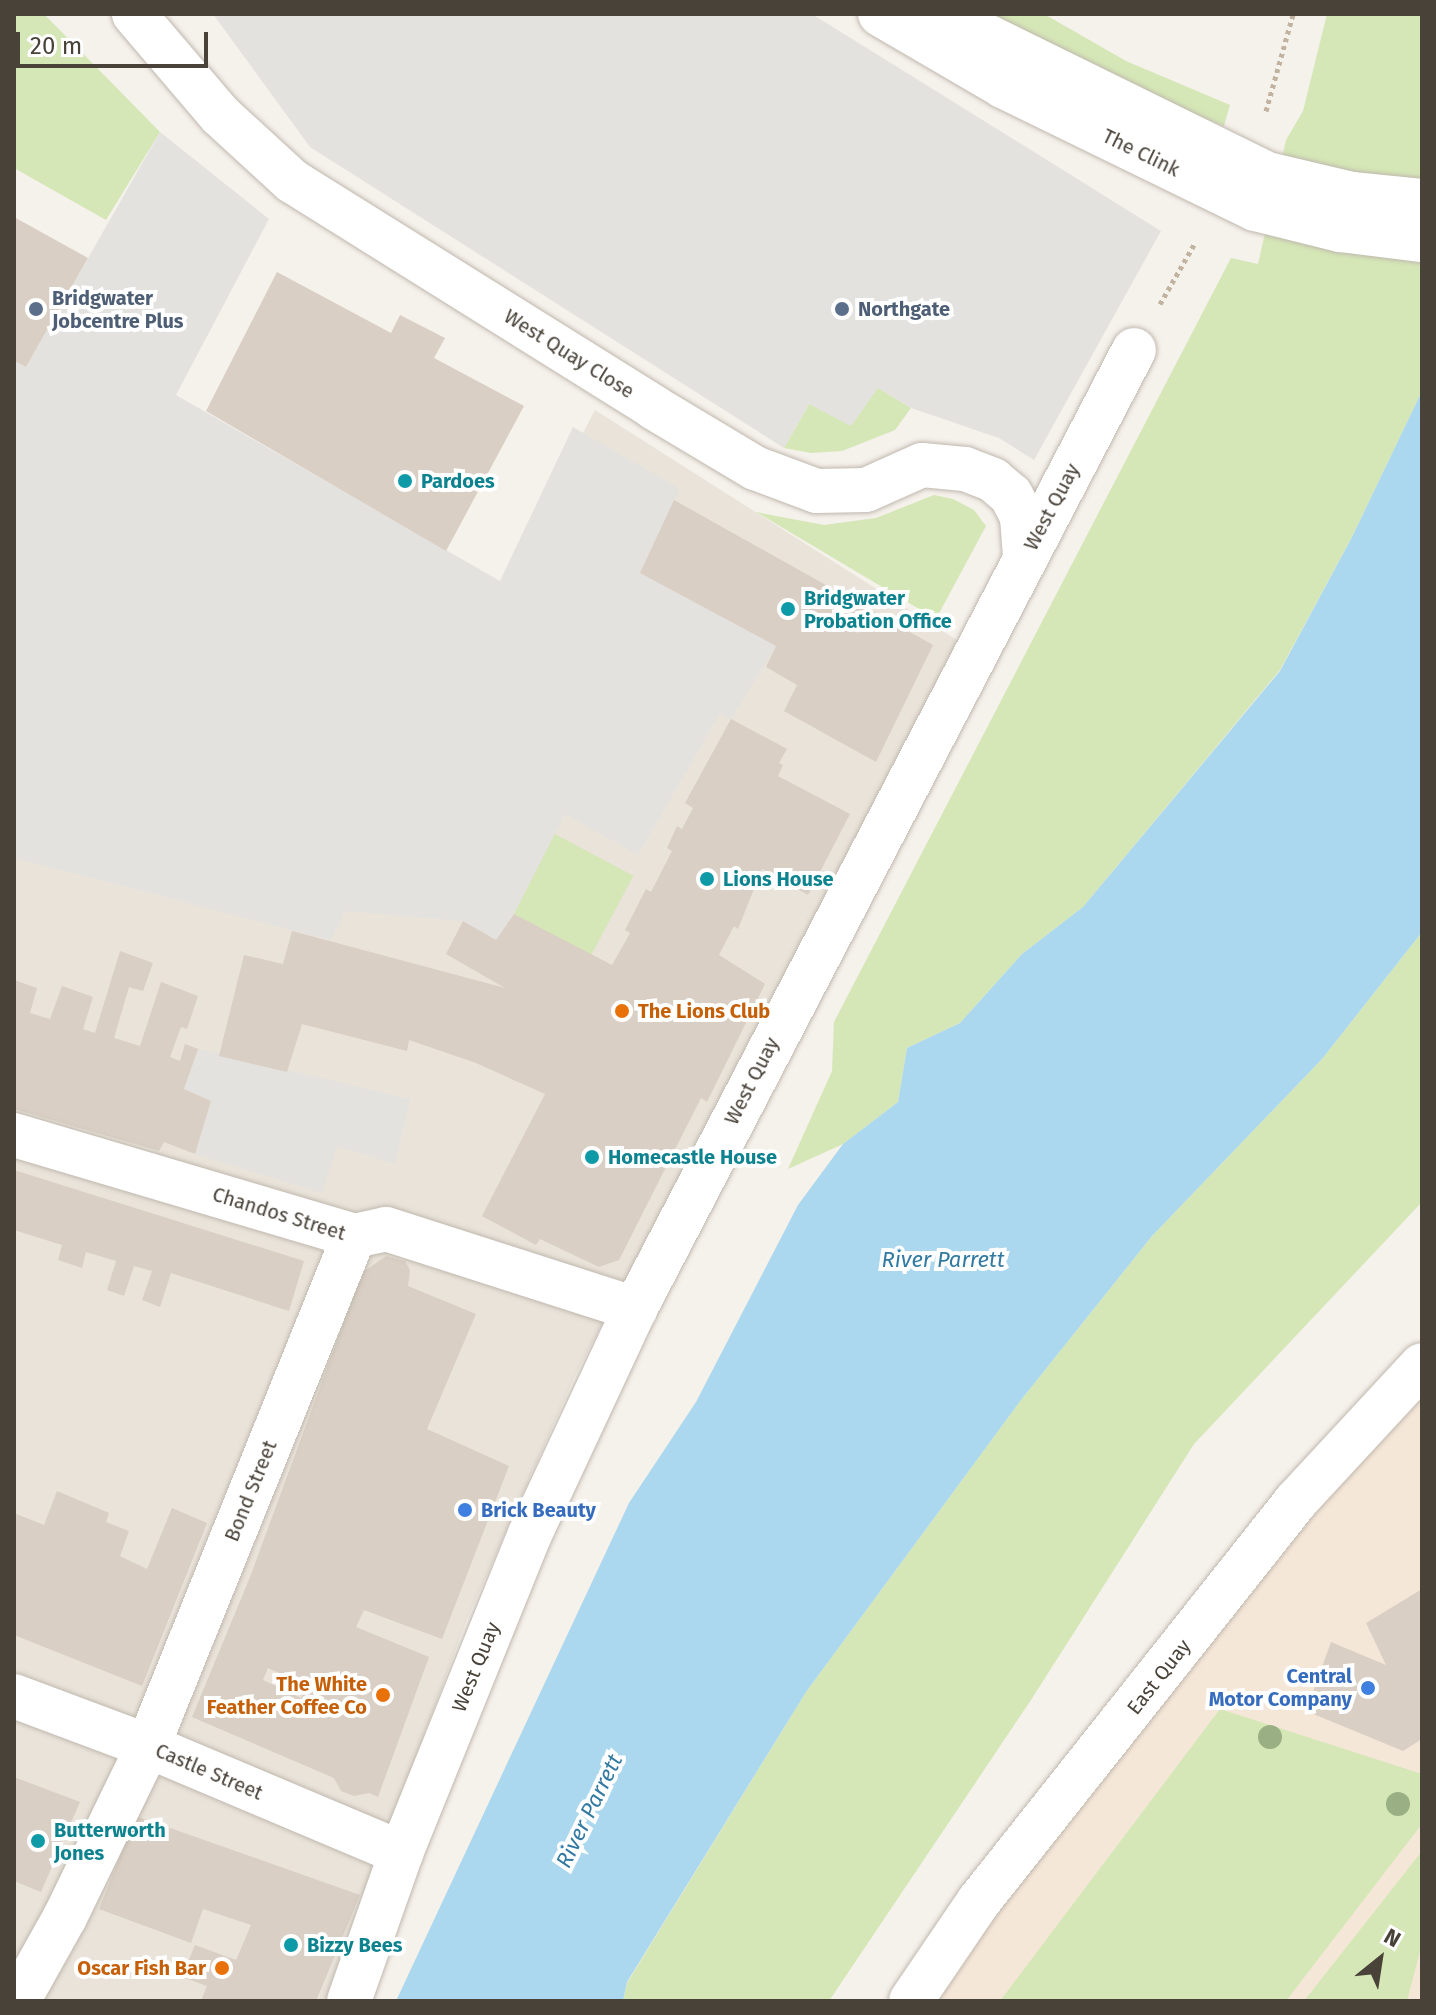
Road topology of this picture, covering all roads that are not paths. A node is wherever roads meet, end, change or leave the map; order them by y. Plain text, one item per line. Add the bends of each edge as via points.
1 (134, 14) edge
2 (880, 14) edge
3 (942, 14) edge
4 (1249, 192) junction
5 (1422, 201) edge
6 (1422, 240) edge
7 (1134, 350) road end
8 (1025, 557) junction
9 (14, 1135) edge
10 (354, 1236) junction
11 (635, 1309) junction
12 (1422, 1365) edge
13 (14, 1696) edge
14 (148, 1746) junction
15 (401, 1853) junction
16 (18, 2001) edge
17 (349, 2001) edge
18 (911, 2001) edge

1 - 8 street, West Quay Close via 220,115 292,181 653,407 755,468 817,491 866,490 922,465 979,474 1011,495 1022,517
2 - 4 street, The Clink via 1003,86
3 - 4 street, The Clink
4 - 5 street, The Clink
4 - 6 street, The Clink via 1340,230
7 - 8 street, West Quay
8 - 11 street, West Quay
9 - 10 street, Chandos Street
10 - 11 street, Chandos Street via 386,1229
10 - 14 street, Bond Street
11 - 15 street, West Quay via 530,1534
12 - 18 street, East Quay via 1296,1501 979,1901
13 - 14 street, Castle Street
14 - 15 street, Castle Street
14 - 16 street, Bond Street
15 - 17 street, West Quay

